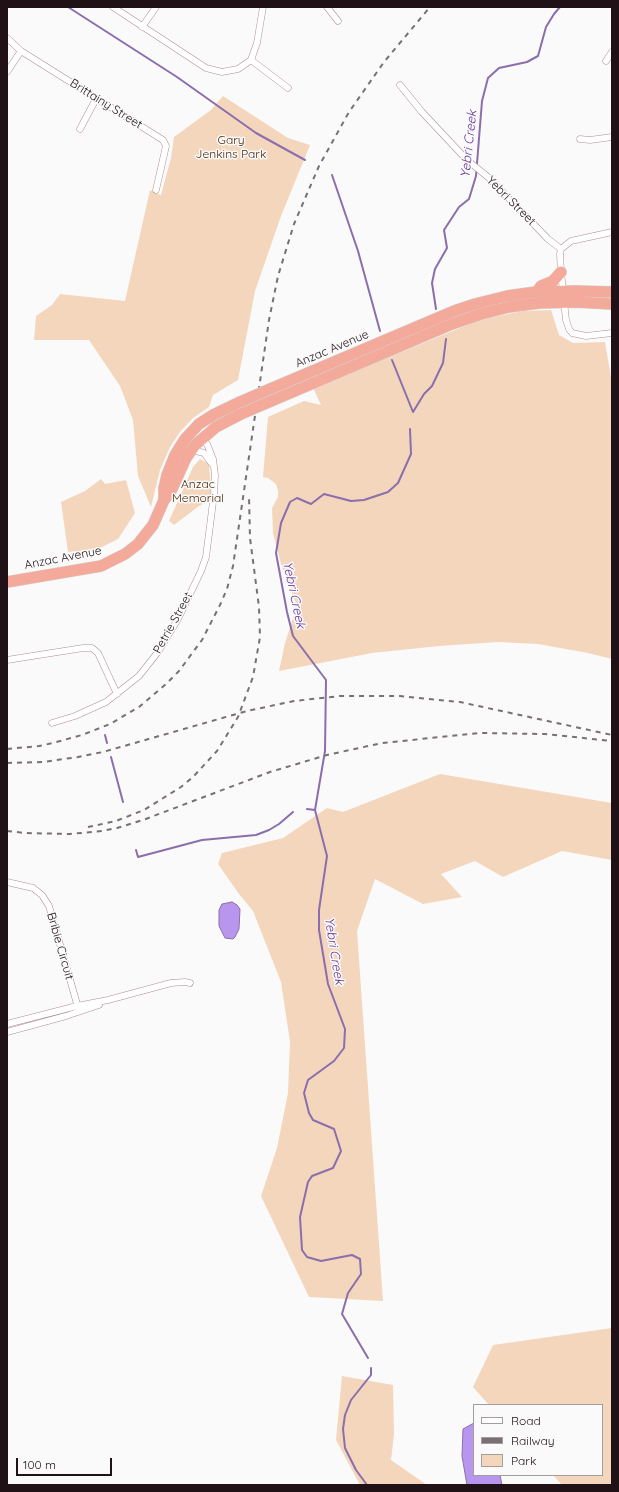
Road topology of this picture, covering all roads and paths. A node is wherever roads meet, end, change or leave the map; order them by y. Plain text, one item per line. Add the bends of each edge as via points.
1 (114, 7) edge
2 (156, 7) edge
3 (263, 7) edge
4 (327, 7) edge
5 (338, 21) dead end
6 (142, 27) junction
7 (7, 38) edge
8 (21, 51) junction
9 (612, 52) edge
10 (251, 60) junction
11 (606, 62) dead end
12 (7, 72) edge
13 (400, 85) dead end
14 (288, 88) dead end
15 (96, 99) junction
16 (80, 129) dead end
17 (612, 137) edge
18 (580, 139) dead end
19 (156, 190) dead end
20 (612, 232) edge
21 (562, 249) junction
22 (561, 272) junction
23 (536, 292) junction
24 (612, 292) edge
25 (564, 297) junction
26 (612, 304) edge
27 (612, 333) edge
28 (184, 439) junction
29 (201, 439) junction
30 (190, 452) junction
31 (214, 467) junction
32 (164, 500) junction
33 (7, 582) edge
34 (7, 660) edge
35 (117, 694) junction
36 (52, 723) dead end
37 (7, 882) edge
38 (190, 983) dead end
39 (78, 1009) junction
40 (7, 1024) edge
41 (7, 1032) edge

1 - 6 street
2 - 6 street
3 - 10 street via 257,43
4 - 5 street
6 - 10 street via 213,71 238,69
7 - 8 street, Brittainy Street
8 - 12 street
8 - 15 street, Brittainy Street
9 - 11 street
10 - 14 street
13 - 21 street, Yebri Street via 467,160 488,177 548,239
15 - 16 street
15 - 19 street, Brittainy Street via 160,137 165,143
17 - 18 street
20 - 21 street via 571,241
21 - 22 street
22 - 23 highway via 553,281 541,286
22 - 25 street
23 - 25 highway, Anzac Avenue
23 - 28 highway, Anzac Avenue, bridge via 493,299 454,311 240,402 199,424
24 - 25 highway, Anzac Avenue
25 - 26 highway, Anzac Avenue
25 - 27 street via 566,320 572,333 586,336
25 - 29 highway, Anzac Avenue, bridge via 509,307 466,319 241,414 216,427
28 - 29 street
28 - 32 highway, Anzac Avenue via 167,474
29 - 30 highway, Anzac Avenue
29 - 31 street, Petrie Street via 207,444
30 - 31 street via 204,453
30 - 32 highway, Anzac Avenue
31 - 35 street, Petrie Street via 209,542 201,571 178,619 158,652 139,676
32 - 33 highway, Anzac Avenue via 146,534 138,544 117,559 89,569
34 - 35 street via 92,648 98,653
35 - 36 street, Petrie Street via 76,716
37 - 39 street, Bribie Circuit via 34,888 46,900 52,912
38 - 39 street via 171,983
39 - 40 street
39 - 41 street

